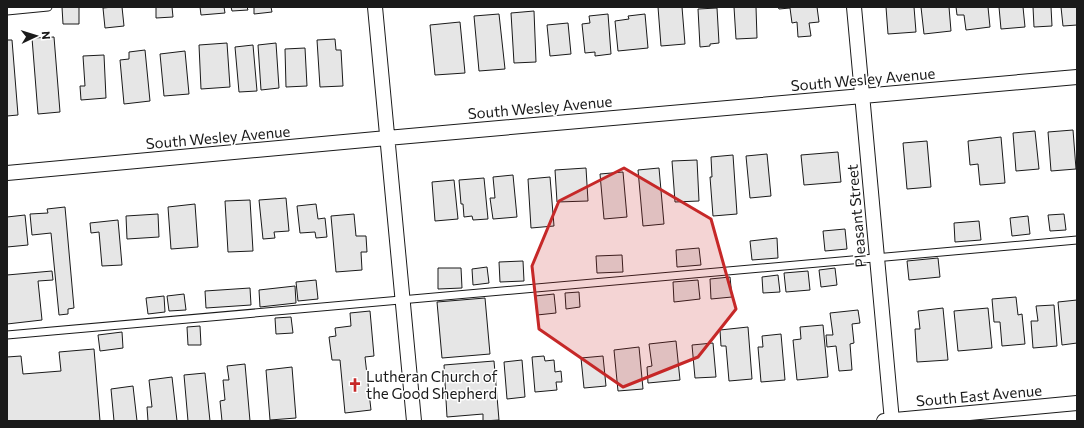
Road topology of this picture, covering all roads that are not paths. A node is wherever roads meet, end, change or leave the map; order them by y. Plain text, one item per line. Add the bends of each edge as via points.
1 (48, 7) edge
2 (375, 7) edge
3 (854, 7) edge
4 (7, 11) edge
5 (1077, 76) edge
6 (862, 96) junction
7 (387, 138) junction
8 (7, 173) edge
9 (1077, 240) edge
10 (877, 257) junction
11 (402, 300) junction
12 (7, 335) edge
13 (1077, 403) edge
14 (414, 421) edge
15 (889, 421) edge

1 - 4 lane
2 - 7 street
3 - 6 street, Pleasant Street
5 - 6 street, South Wesley Avenue
6 - 7 street, South Wesley Avenue
6 - 10 street, Pleasant Street
7 - 8 street, South Wesley Avenue
7 - 11 street
9 - 10 lane
10 - 11 lane
10 - 15 street, Pleasant Street
11 - 12 lane
11 - 14 street
13 - 15 street, South East Avenue

